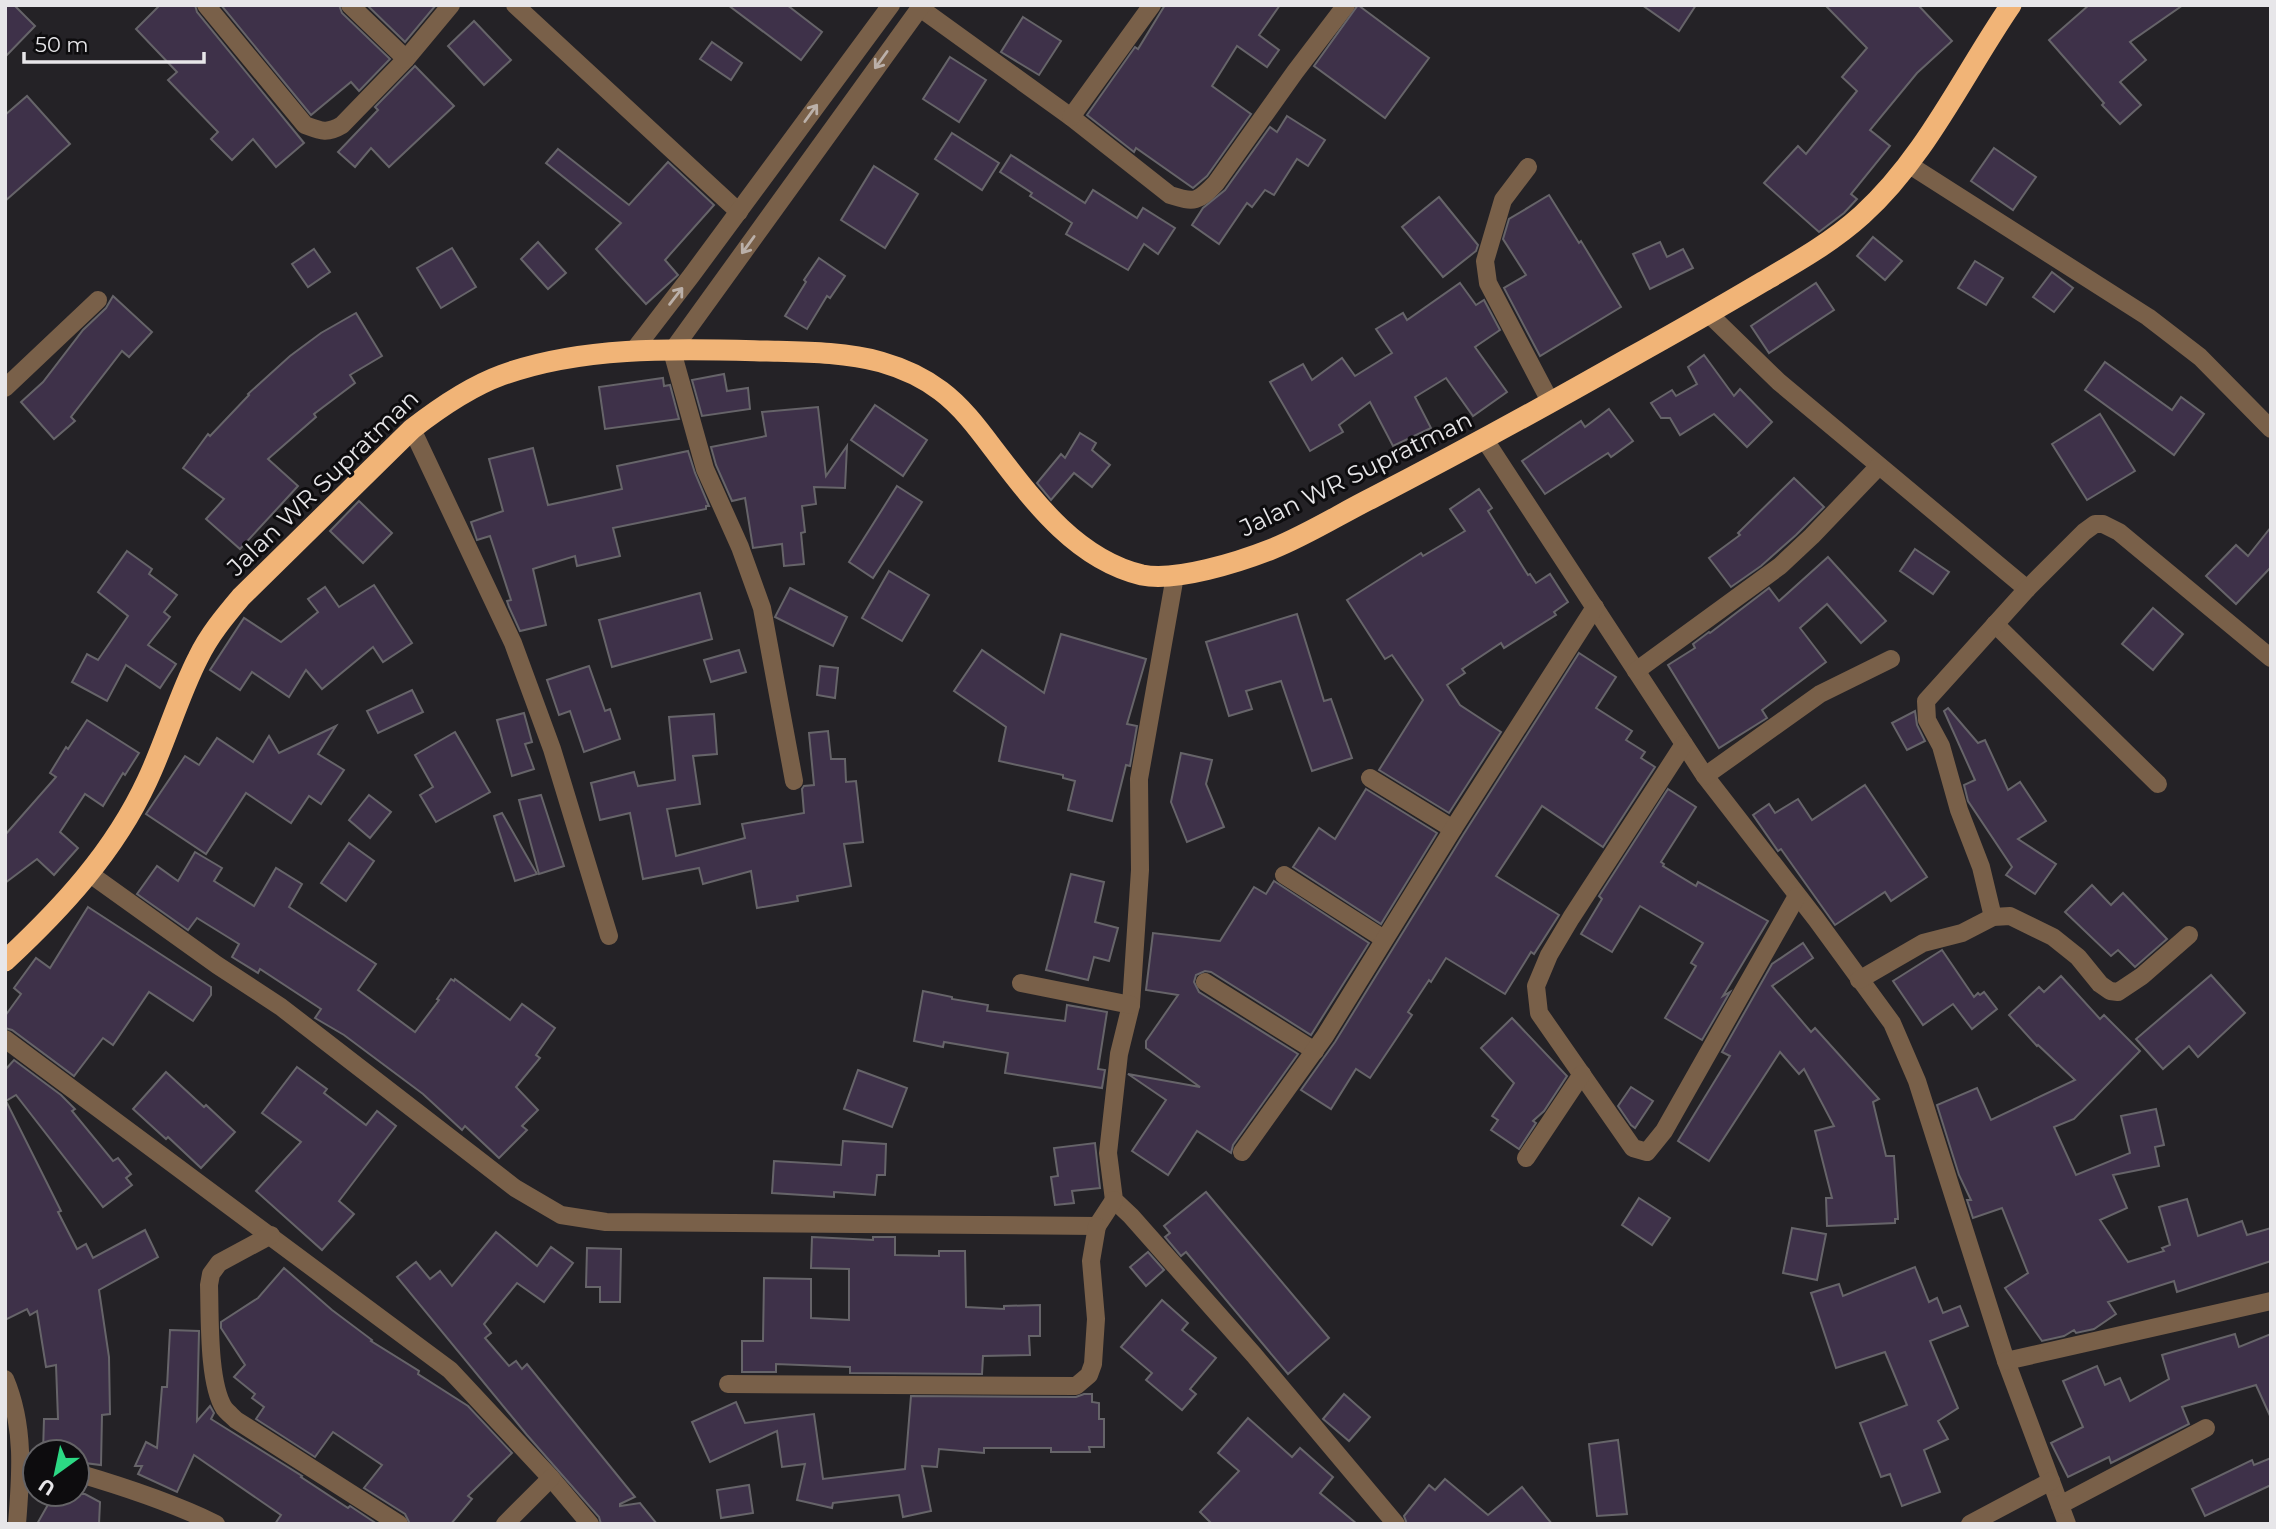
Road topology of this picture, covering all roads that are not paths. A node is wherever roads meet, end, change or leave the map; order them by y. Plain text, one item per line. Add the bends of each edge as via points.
1 (206, 5) edge
2 (350, 5) edge
3 (452, 5) edge
4 (515, 5) edge
5 (891, 5) edge
6 (1152, 5) edge
7 (1346, 5) edge
8 (2011, 5) edge
9 (921, 7) edge
10 (406, 59) junction
11 (1071, 117) junction
12 (1908, 164) junction
13 (1528, 167) dead end
14 (738, 212) junction
15 (98, 300) dead end
16 (1709, 314) junction
17 (634, 350) junction
18 (672, 351) junction
19 (5, 388) edge
20 (1551, 402) junction
21 (412, 429) junction
22 (2271, 429) edge
23 (1485, 440) junction
24 (1879, 466) junction
25 (1175, 576) junction
26 (2027, 589) junction
27 (1595, 607) junction
28 (1995, 624) junction
29 (2271, 658) edge
30 (1891, 659) dead end
31 (1636, 671) junction
32 (1684, 744) junction
33 (1705, 776) junction
34 (1370, 778) dead end
35 (794, 781) dead end
36 (2158, 785) dead end
37 (1453, 829) junction
38 (90, 874) junction
39 (1284, 875) dead end
40 (1797, 896) junction
41 (1993, 917) junction
42 (609, 936) dead end
43 (2189, 936) dead end
44 (1384, 939) junction
45 (5, 961) edge
46 (1859, 980) junction
47 (1205, 982) dead end
48 (1021, 983) dead end
49 (1131, 1005) junction
50 (5, 1039) edge
51 (1315, 1051) junction
52 (1582, 1074) junction
53 (1242, 1152) dead end
54 (1526, 1158) dead end
55 (1114, 1200) junction
56 (1097, 1226) junction
57 (271, 1235) junction
58 (2271, 1301) edge
59 (2006, 1361) junction
60 (5, 1379) edge
61 (728, 1384) dead end
62 (2206, 1428) dead end
63 (22, 1438) edge
64 (91, 1477) edge
65 (551, 1478) junction
66 (2051, 1481) junction
67 (21, 1487) edge
68 (2060, 1505) junction
69 (13, 1513) edge
70 (216, 1524) edge
71 (399, 1524) edge
72 (505, 1524) edge
73 (590, 1524) edge
74 (1396, 1524) edge
75 (1970, 1524) edge
76 (2067, 1524) edge

1 - 10 street via 305,125 320,131 342,125
2 - 10 street
3 - 10 street
4 - 14 street
14 -> 5 street
6 - 11 street
7 - 11 street via 1202,198 1189,201 1170,195
8 - 12 highway, Jalan WR Supratman
9 - 11 street
9 -> 18 street
12 - 16 highway, Jalan WR Supratman via 1843,232
12 - 22 street via 2148,317 2200,358
13 - 20 street via 1503,200 1485,261 1488,283
17 -> 14 street
15 - 19 street
16 - 20 highway, Jalan WR Supratman
16 - 24 street via 1779,382
17 - 18 highway, Jalan WR Supratman
17 - 21 highway, Jalan WR Supratman via 564,359 501,375
18 - 25 highway, Jalan WR Supratman via 835,355 879,361 912,373 941,391 970,418 1029,494 1089,552 1118,568 1148,576
18 - 35 street via 705,469 762,608
20 - 23 highway, Jalan WR Supratman
21 - 38 highway, Jalan WR Supratman via 219,622 193,668 139,798
21 - 42 street via 513,643 552,750
23 - 25 highway, Jalan WR Supratman via 1275,548
23 - 27 street
24 - 26 street
24 - 31 street via 1780,566
25 - 49 street via 1139,779 1140,870
26 - 28 street
26 - 29 street via 2084,532 2104,524
27 - 31 street
27 - 37 street
28 - 36 street
28 - 41 street via 1926,701 1925,711 1981,867
30 - 33 street via 1820,694
31 - 32 street
32 - 33 street
32 - 52 street via 1571,918 1536,986 1539,1013
33 - 40 street
34 - 37 street
37 - 44 street
38 - 45 highway, Jalan WR Supratman
38 - 56 street via 281,1007 515,1188 561,1215 606,1222
39 - 44 street
40 - 46 street
40 - 52 street via 1664,1130 1647,1152 1633,1148
41 - 43 street via 2010,916 2053,937 2078,957 2100,984 2118,992
41 - 46 street via 1962,933 1923,943
44 - 51 street
46 - 59 street via 1892,1023 1917,1081
47 - 51 street
48 - 49 street
49 - 55 street via 1111,1107 1108,1153
50 - 57 street
51 - 53 street
52 - 54 street
55 - 56 street
55 - 74 street via 1254,1355
56 - 61 street via 1091,1261 1096,1319 1093,1364 1076,1386
57 - 65 street via 450,1370
57 - 71 street via 219,1263 211,1274 218,1395 236,1420
58 - 59 street
59 - 66 street
60 - 63 street
62 - 68 street
64 - 70 street via 184,1508
65 - 72 street
65 - 73 street
66 - 68 street
66 - 75 street
67 - 69 street
68 - 76 street

